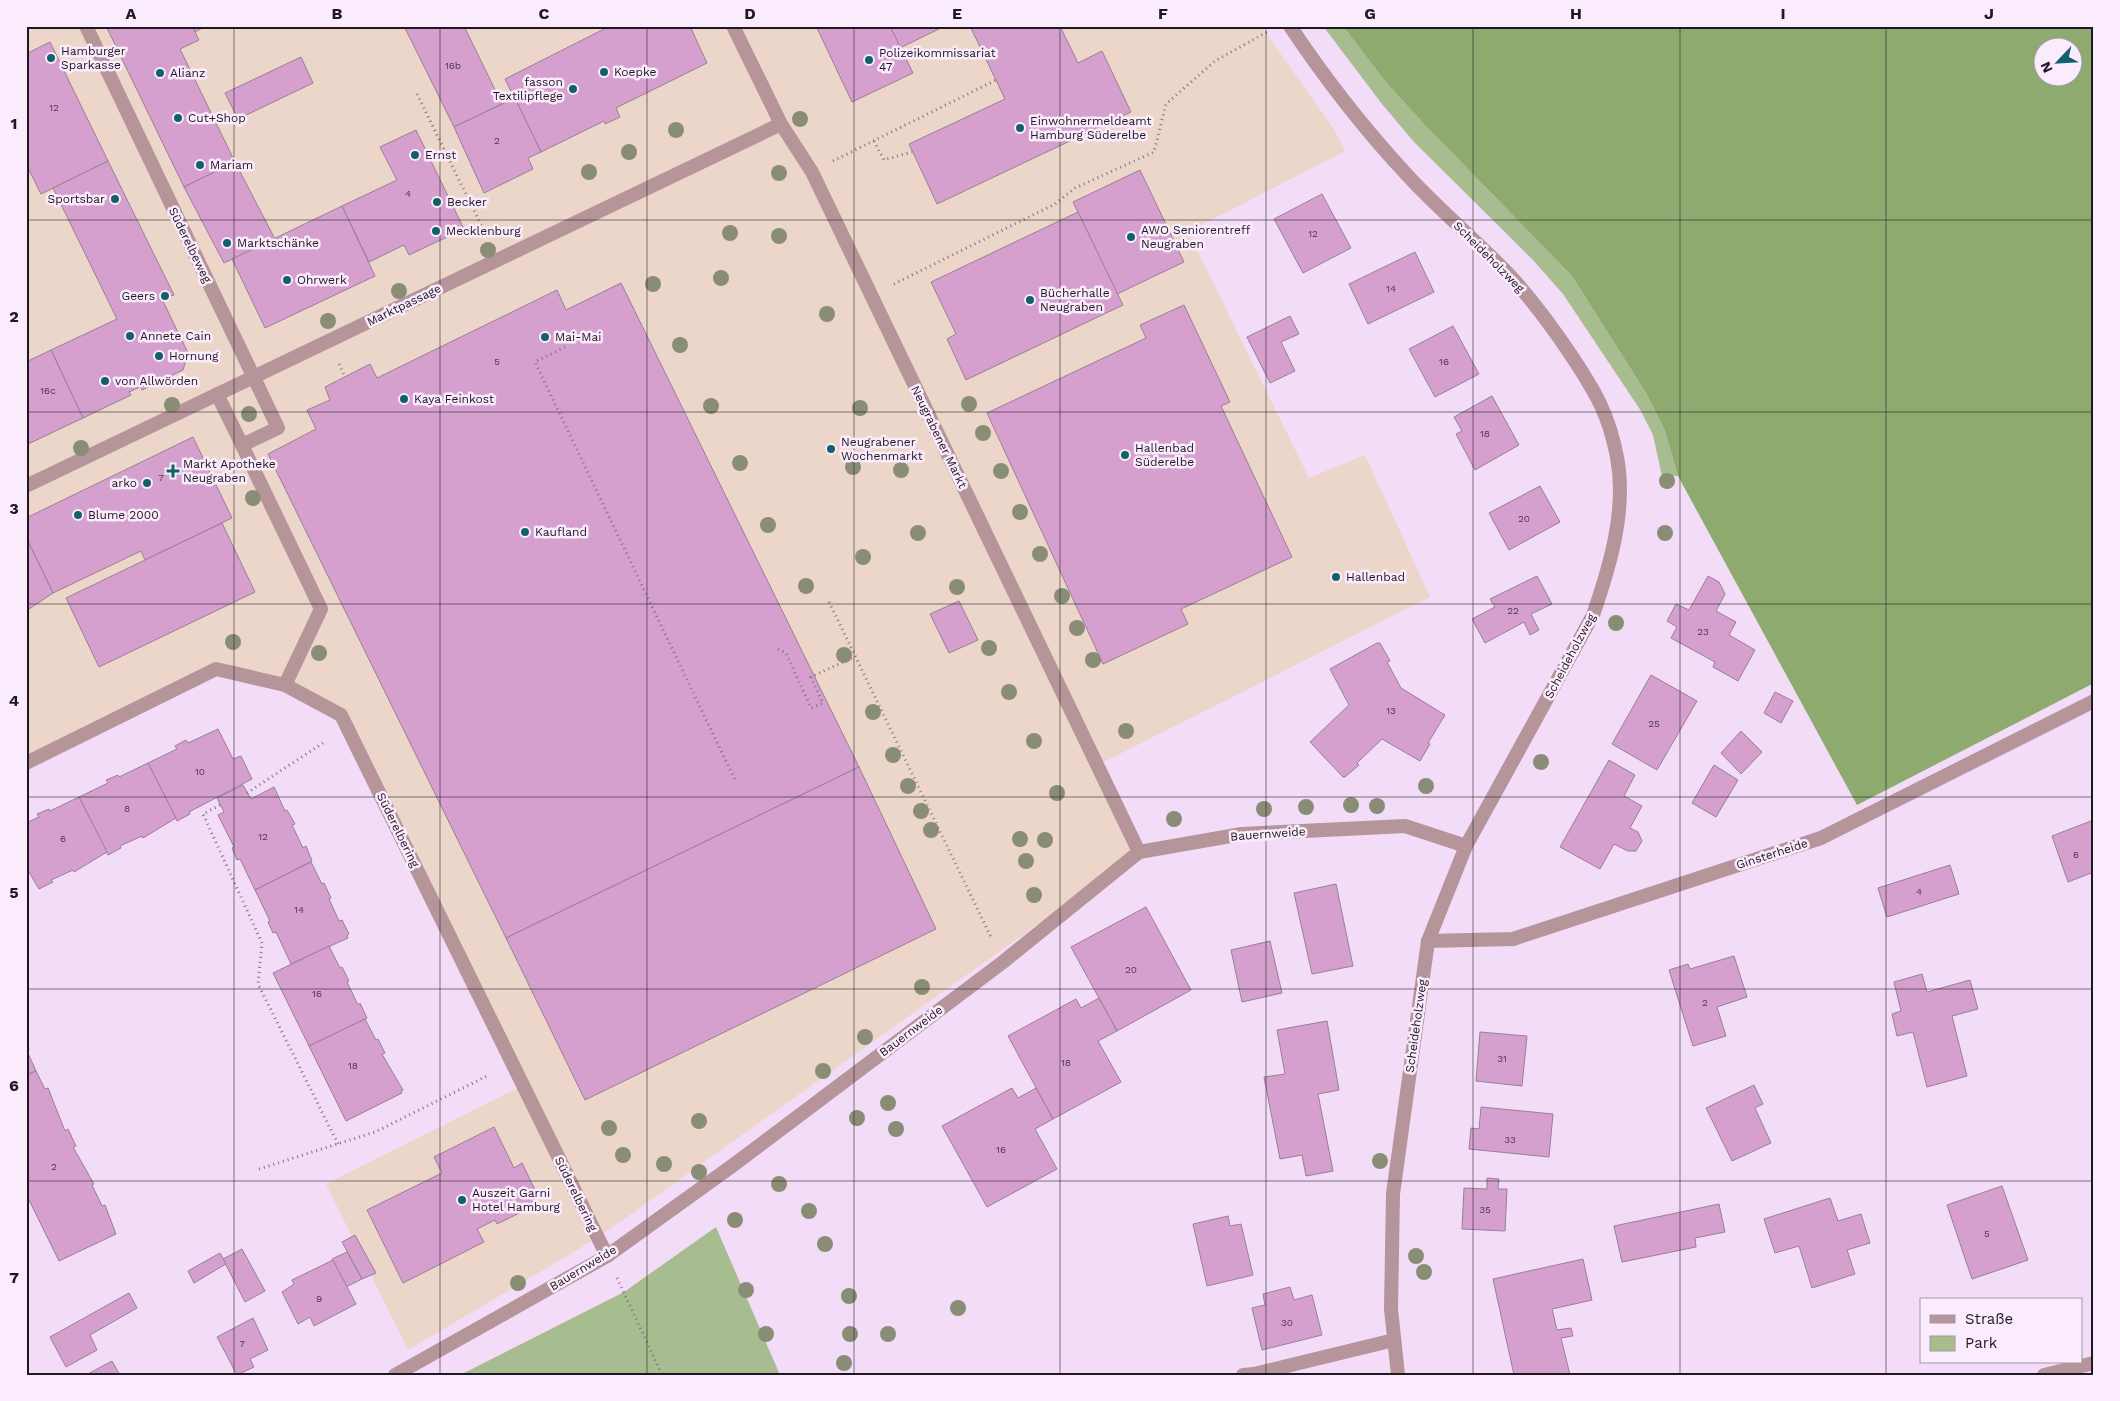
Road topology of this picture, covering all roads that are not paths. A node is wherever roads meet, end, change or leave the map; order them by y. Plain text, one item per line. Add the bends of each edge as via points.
1 (86, 26) edge
2 (733, 26) edge
3 (1290, 26) edge
4 (781, 124) junction
5 (254, 377) junction
6 (217, 394) junction
7 (242, 445) junction
8 (26, 486) edge
9 (285, 685) junction
10 (2094, 701) edge
11 (26, 763) edge
12 (1466, 846) junction
13 (1139, 852) junction
14 (1428, 942) junction
15 (606, 1256) junction
16 (1394, 1340) junction
17 (2094, 1363) edge
18 (395, 1375) edge
19 (1243, 1375) edge
20 (1398, 1375) edge
21 (2044, 1375) edge

1 - 5 street, Süderelbeweg
2 - 4 street, Neugrabener Markt
3 - 12 street, Scheideholzweg via 1327,80 1374,138 1410,179 1513,280 1549,323 1598,397 1618,459 1620,502 1615,535 1593,616
4 - 5 street, Marktpassage
4 - 13 street, Neugrabener Markt via 812,172
5 - 6 street, Marktpassage
5 - 7 street, Süderelbeweg via 278,428
6 - 7 street
6 - 8 street, Marktpassage
7 - 9 street via 321,609
9 - 11 street, Süderelbering via 216,669
9 - 15 street, Süderelbering via 341,715
10 - 14 street, Ginsterheide via 1821,838 1513,940
12 - 13 street, Bauernweide via 1405,826 1242,834
12 - 14 street, Scheideholzweg
13 - 15 street, Bauernweide via 1003,962 732,1166
14 - 16 street, Scheideholzweg via 1393,1194 1391,1309
15 - 18 street, Bauernweide
16 - 19 street
16 - 20 street, Scheideholzweg
17 - 21 street

